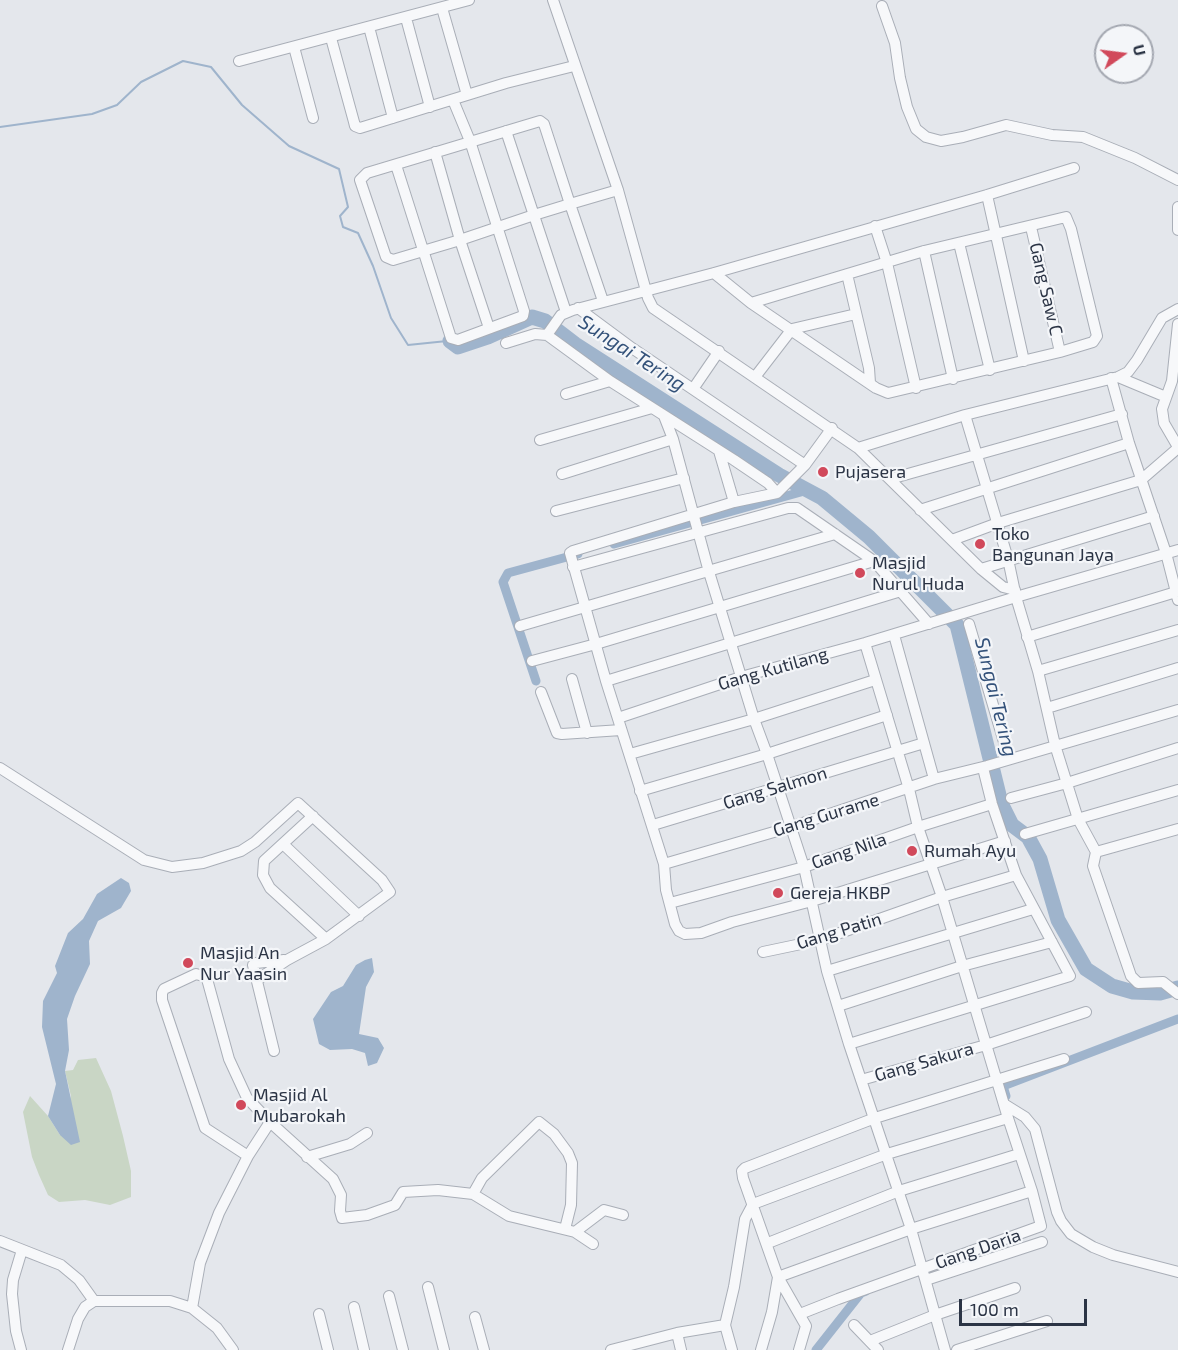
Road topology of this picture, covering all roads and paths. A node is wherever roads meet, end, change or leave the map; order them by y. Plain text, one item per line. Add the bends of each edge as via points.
1 (469, 0) edge
2 (553, 0) edge
3 (882, 6) dead end
4 (442, 8) junction
5 (406, 18) junction
6 (369, 27) junction
7 (331, 38) junction
8 (294, 47) junction
9 (239, 61) dead end
10 (574, 66) junction
11 (467, 95) junction
12 (453, 100) junction
13 (430, 107) junction
14 (313, 118) dead end
15 (393, 118) junction
16 (507, 131) junction
17 (470, 141) junction
18 (435, 152) junction
19 (396, 165) junction
20 (1074, 168) dead end
21 (1178, 180) edge
22 (618, 190) junction
23 (987, 195) junction
24 (570, 204) junction
25 (1178, 207) edge
26 (534, 215) junction
27 (496, 226) junction
28 (875, 226) junction
29 (1031, 227) junction
30 (1178, 230) edge
31 (996, 235) junction
32 (460, 240) junction
33 (959, 243) junction
34 (424, 250) junction
35 (924, 251) junction
36 (887, 263) junction
37 (714, 273) junction
38 (847, 274) junction
39 (646, 291) junction
40 (603, 301) junction
41 (751, 303) junction
42 (578, 308) junction
43 (1178, 309) edge
44 (564, 314) junction
45 (856, 314) junction
46 (1178, 324) edge
47 (489, 328) junction
48 (792, 329) junction
49 (548, 334) junction
50 (506, 343) dead end
51 (1177, 343) edge
52 (719, 351) junction
53 (1060, 352) junction
54 (1024, 361) junction
55 (990, 370) junction
56 (755, 377) junction
57 (1115, 377) junction
58 (953, 379) junction
59 (610, 381) junction
60 (870, 383) junction
61 (916, 388) junction
62 (693, 389) junction
63 (566, 394) dead end
64 (1166, 397) junction
65 (652, 408) junction
66 (1122, 414) junction
67 (965, 415) junction
68 (664, 416) junction
69 (832, 428) junction
70 (673, 439) junction
71 (540, 440) dead end
72 (1129, 443) junction
73 (858, 448) junction
74 (1178, 448) edge
75 (719, 451) junction
76 (976, 454) junction
77 (805, 465) junction
78 (562, 474) dead end
79 (684, 478) junction
80 (890, 479) junction
81 (1141, 480) junction
82 (986, 489) junction
83 (779, 492) junction
84 (734, 502) junction
85 (556, 510) dead end
86 (920, 510) junction
87 (695, 516) junction
88 (1154, 516) junction
89 (998, 523) junction
90 (699, 532) junction
91 (835, 534) junction
92 (952, 540) junction
93 (1178, 550) edge
94 (1166, 553) junction
95 (1008, 559) junction
96 (874, 561) junction
97 (572, 562) junction
98 (981, 569) junction
99 (709, 572) junction
100 (901, 591) junction
101 (1015, 593) junction
102 (1177, 596) edge
103 (720, 607) junction
104 (585, 609) junction
105 (933, 623) junction
106 (969, 624) dead end
107 (520, 627) dead end
108 (1178, 630) edge
109 (894, 635) junction
110 (1027, 637) junction
111 (732, 643) junction
112 (596, 644) junction
113 (865, 644) junction
114 (532, 661) dead end
115 (1178, 668) edge
116 (1038, 671) junction
117 (741, 676) junction
118 (572, 679) dead end
119 (875, 680) junction
120 (606, 681) junction
121 (541, 692) dead end
122 (1047, 708) junction
123 (1178, 710) edge
124 (887, 715) junction
125 (618, 718) junction
126 (754, 719) junction
127 (621, 730) junction
128 (587, 733) junction
129 (924, 743) junction
130 (1055, 745) junction
131 (1178, 748) edge
132 (897, 751) junction
133 (630, 754) junction
134 (767, 754) junction
135 (1005, 760) junction
136 (985, 767) junction
137 (0, 768) edge
138 (934, 779) junction
139 (1067, 783) junction
140 (778, 787) junction
141 (909, 789) junction
142 (1178, 790) edge
143 (640, 791) junction
144 (1011, 798) dead end
145 (992, 804) junction
146 (313, 816) junction
147 (1078, 819) junction
148 (653, 825) junction
149 (791, 826) junction
150 (918, 827) junction
151 (1178, 829) edge
152 (1025, 834) dead end
153 (1005, 841) junction
154 (283, 844) junction
155 (1096, 852) junction
156 (931, 863) junction
157 (664, 864) junction
158 (804, 867) junction
159 (1016, 875) junction
160 (942, 897) junction
161 (812, 902) junction
162 (670, 903) junction
163 (1033, 909) junction
164 (359, 916) junction
165 (952, 932) junction
166 (326, 939) junction
167 (820, 940) junction
168 (1052, 942) junction
169 (763, 952) dead end
170 (962, 966) junction
171 (827, 971) junction
172 (1178, 994) edge
173 (838, 1006) junction
174 (975, 1006) junction
175 (1086, 1012) dead end
176 (849, 1044) junction
177 (986, 1045) junction
178 (274, 1051) dead end
179 (1064, 1059) dead end
180 (861, 1080) junction
181 (998, 1080) junction
182 (1006, 1105) junction
183 (875, 1118) junction
184 (1008, 1118) junction
185 (270, 1122) junction
186 (367, 1133) dead end
187 (887, 1154) junction
188 (1020, 1154) junction
189 (248, 1156) junction
190 (307, 1157) junction
191 (899, 1191) junction
192 (1032, 1191) junction
193 (473, 1194) junction
194 (753, 1204) junction
195 (623, 1215) dead end
196 (911, 1229) junction
197 (570, 1230) junction
198 (0, 1241) edge
199 (1042, 1242) dead end
200 (768, 1243) junction
201 (593, 1245) dead end
202 (22, 1250) junction
203 (1178, 1272) edge
204 (924, 1274) junction
205 (778, 1277) junction
206 (428, 1287) dead end
207 (1016, 1288) dead end
208 (389, 1296) dead end
209 (94, 1300) junction
210 (354, 1307) dead end
211 (192, 1308) junction
212 (319, 1314) dead end
213 (800, 1314) junction
214 (935, 1315) junction
215 (475, 1317) dead end
216 (1047, 1321) dead end
217 (725, 1325) junction
218 (854, 1325) dead end
219 (677, 1333) junction
220 (870, 1341) junction
221 (631, 1347) edge
222 (21, 1350) edge
223 (68, 1350) edge
224 (233, 1350) edge
225 (327, 1350) edge
226 (364, 1350) edge
227 (403, 1350) edge
228 (444, 1350) edge
229 (484, 1350) edge
230 (611, 1350) edge
231 (681, 1350) edge
232 (732, 1350) edge
233 (761, 1350) edge
234 (799, 1350) edge
235 (878, 1350) edge
236 (945, 1350) edge
237 (957, 1350) edge

1 - 4 street
2 - 10 street
3 - 21 street via 895,43 907,108 916,129 926,137 941,141 1006,125 1083,137
4 - 5 street
4 - 11 street
5 - 6 street
5 - 13 street
6 - 7 street
6 - 15 street
7 - 8 street
7 - 15 street via 356,126
8 - 9 street
8 - 14 street
10 - 11 street
10 - 22 street
11 - 12 street
12 - 13 street
12 - 17 street
13 - 15 street
16 - 17 street
16 - 24 street via 542,122
16 - 26 street
17 - 18 street
17 - 27 street
18 - 19 street
18 - 32 street
19 - 34 street
19 - 34 street via 364,175 360,183 388,259
20 - 23 street
22 - 24 street
22 - 39 street
23 - 28 street
23 - 31 street
24 - 26 street
24 - 40 street
25 - 30 street
26 - 27 street
26 - 44 street
27 - 32 street
27 - 47 street via 524,314
28 - 36 street
28 - 37 street
29 - 31 street
29 - 53 street, Gang Saw C
29 - 53 street via 1068,219 1097,336 1093,342
31 - 33 street
31 - 54 street
32 - 34 street
32 - 47 street
33 - 35 street
33 - 55 street
34 - 47 street via 451,338 458,340
35 - 36 street
35 - 58 street
36 - 38 street
36 - 61 street
37 - 39 street
37 - 41 street
38 - 41 street
38 - 45 street
39 - 40 street
39 - 52 street via 656,311
40 - 42 street
41 - 48 street
42 - 44 street
42 - 62 street
43 - 57 street via 1162,318 1128,372
44 - 49 street
45 - 48 street
45 - 60 street
46 - 51 street
48 - 56 street
48 - 60 street
49 - 50 street
49 - 59 street
51 - 64 street
52 - 56 street
52 - 62 street
53 - 54 street
54 - 55 street
55 - 58 street
56 - 69 street
57 - 64 street
57 - 66 street
57 - 67 street
58 - 61 street
59 - 63 street
59 - 65 street
60 - 61 street via 888,393
62 - 77 street
64 - 74 street via 1162,415
65 - 68 street
65 - 71 street
66 - 72 street
66 - 76 street
67 - 73 street
67 - 76 street
68 - 70 street
68 - 75 street
69 - 73 street
69 - 77 street
70 - 78 street
70 - 79 street
72 - 81 street
72 - 82 street
73 - 80 street
74 - 81 street
75 - 83 street
75 - 84 street
76 - 80 street
76 - 82 street
77 - 83 street
79 - 85 street
79 - 87 street
80 - 86 street
81 - 88 street
81 - 89 street
82 - 86 street
82 - 89 street
83 - 84 street
84 - 87 street
86 - 92 street
87 - 90 street
87 - 97 street via 573,551
88 - 94 street
88 - 95 street
89 - 92 street
89 - 95 street
90 - 91 street via 793,507
90 - 97 street
90 - 99 street
91 - 96 street
91 - 99 street
92 - 98 street
93 - 94 street, Gang Kutilang
94 - 101 street, Gang Kutilang
94 - 102 street
95 - 98 street
95 - 101 street
96 - 100 street
96 - 103 street
97 - 104 street
98 - 101 street
99 - 103 street
99 - 104 street
100 - 105 street
100 - 111 street
101 - 105 street, Gang Kutilang
101 - 110 street
102 - 110 street
103 - 111 street
103 - 112 street
104 - 107 street
104 - 112 street
105 - 109 street, Gang Kutilang
106 - 135 street
108 - 116 street
109 - 113 street, Gang Kutilang
109 - 129 street
110 - 116 street
111 - 117 street
111 - 120 street
112 - 114 street
112 - 120 street
113 - 117 street, Gang Kutilang
113 - 119 street, Gang Daria
115 - 122 street
116 - 122 street
117 - 125 street, Gang Kutilang
117 - 126 street
118 - 128 street
119 - 124 street, Gang Daria
119 - 126 street
120 - 125 street
121 - 128 street via 557,733
122 - 130 street
123 - 130 street, Gang Gurame
124 - 132 street, Gang Daria
124 - 134 street
125 - 127 street
126 - 133 street
126 - 134 street
127 - 128 street
127 - 133 street
129 - 132 street, Gang Salmon
129 - 138 street
130 - 135 street, Gang Gurame
130 - 139 street
131 - 139 street
132 - 140 street, Gang Salmon
132 - 141 street, Gang Daria
133 - 143 street
134 - 140 street
134 - 143 street
135 - 136 street, Gang Gurame
136 - 138 street, Gang Gurame
136 - 145 street
137 - 146 street via 144,860 172,867 203,863 241,851 298,802
138 - 141 street, Gang Gurame
139 - 144 street
139 - 147 street
140 - 148 street, Gang Salmon
140 - 149 street
141 - 149 street, Gang Gurame
141 - 150 street, Gang Daria
142 - 147 street
143 - 148 street
145 - 150 street, Gang Nila
145 - 153 street
146 - 154 street
146 - 164 street via 390,890
147 - 152 street
147 - 155 street
148 - 157 street
149 - 157 street, Gang Gurame
149 - 158 street
150 - 156 street, Gang Daria
150 - 158 street, Gang Nila
151 - 155 street
153 - 156 street
153 - 159 street
154 - 164 street
154 - 166 street via 264,861 263,875 270,888
155 - 172 street via 1093,866 1131,976 1138,983 1160,982
156 - 160 street, Gang Daria
156 - 161 street
157 - 162 street
158 - 161 street
158 - 162 street, Gang Nila
159 - 160 street, Gang Patin
159 - 163 street
160 - 165 street, Gang Daria
160 - 167 street, Gang Patin
161 - 162 street via 692,934 679,931
161 - 167 street
163 - 165 street
163 - 168 street
164 - 166 street
165 - 170 street, Gang Daria
165 - 171 street
166 - 178 street via 257,980
167 - 169 street, Gang Patin
167 - 171 street
168 - 170 street
168 - 174 street via 1070,972 1069,978
170 - 173 street
170 - 174 street, Gang Daria
171 - 173 street
173 - 176 street
174 - 176 street
174 - 177 street, Gang Daria
175 - 177 street, Gang Sakura
176 - 180 street
177 - 180 street, Gang Sakura
177 - 181 street, Gang Daria
179 - 181 street
180 - 183 street
181 - 182 street, Gang Daria
181 - 183 street
182 - 184 street, Gang Daria
182 - 203 street via 1031,1123 1061,1221 1071,1234 1113,1255
183 - 187 street
183 - 194 street via 744,1168 742,1173
184 - 187 street
184 - 188 street, Gang Daria
185 - 189 street
185 - 189 street via 241,1087 207,980 196,974 164,989 162,1000 204,1125 208,1132
185 - 190 street
186 - 190 street via 350,1144
187 - 191 street
187 - 194 street
188 - 191 street
188 - 192 street, Gang Daria
189 - 211 street via 219,1213 200,1263
190 - 193 street via 338,1185 340,1215 345,1218 394,1205 407,1191
191 - 196 street
191 - 200 street
192 - 196 street
192 - 204 street, Gang Daria via 1041,1227
193 - 197 street via 509,1216
193 - 197 street via 482,1178 539,1122 554,1134 572,1163
194 - 200 street
194 - 217 street via 745,1219
195 - 197 street via 604,1210
196 - 204 street
196 - 205 street
197 - 201 street
198 - 202 street
199 - 204 street
200 - 205 street
202 - 209 street via 71,1271
202 - 222 street via 12,1294
204 - 213 street, Gang Daria
204 - 214 street
205 - 213 street
205 - 233 street
206 - 228 street
207 - 214 street
208 - 227 street
209 - 211 street via 170,1301
209 - 223 street via 78,1319
210 - 226 street
211 - 224 street via 207,1318
212 - 225 street
213 - 234 street via 806,1331
214 - 220 street
214 - 236 street
215 - 229 street
216 - 237 street
217 - 219 street
217 - 232 street
218 - 220 street
219 - 221 street
219 - 231 street
220 - 235 street
221 - 230 street

